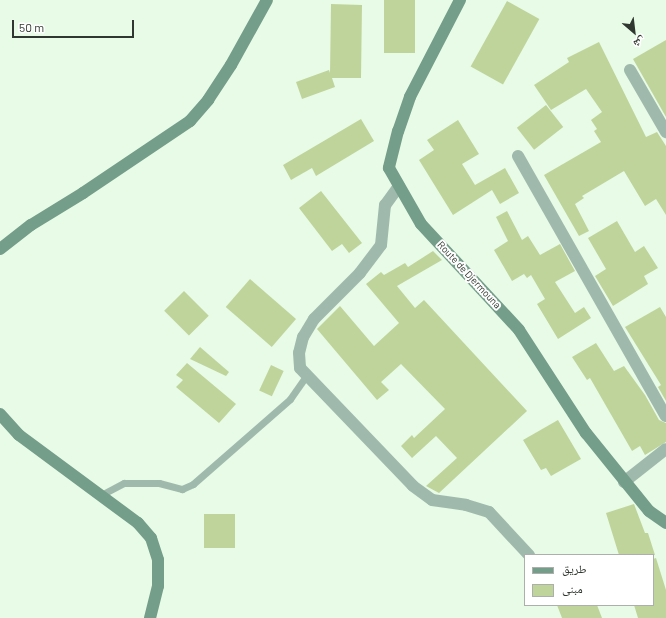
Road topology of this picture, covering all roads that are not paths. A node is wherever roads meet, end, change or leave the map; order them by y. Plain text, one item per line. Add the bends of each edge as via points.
1 (267, 0) edge
2 (460, 0) edge
3 (630, 70) dead end
4 (666, 132) edge
5 (518, 156) dead end
6 (399, 186) junction
7 (0, 248) edge
8 (307, 375) junction
9 (0, 414) edge
10 (666, 416) edge
11 (666, 449) edge
12 (624, 482) junction
13 (101, 496) junction
14 (666, 523) edge
15 (528, 554) edge
16 (150, 618) edge

1 - 7 main road via 231,65 208,100 190,121 89,189 31,224
2 - 6 main road, Route de Djermouna via 423,68 398,131 389,168
3 - 4 street
5 - 10 street
6 - 8 street via 386,205 381,245 360,273 314,319 303,337 299,353 300,368
6 - 12 main road, Route de Djermouna via 421,224 519,330 586,433
8 - 13 lane via 290,399 193,484 182,488 159,483 124,483
8 - 15 street via 413,486 432,500 466,505 489,512
9 - 13 main road via 19,435
11 - 12 street
12 - 14 main road, Route de Djermouna via 649,511
13 - 16 main road via 138,523 151,538 158,560 158,586

